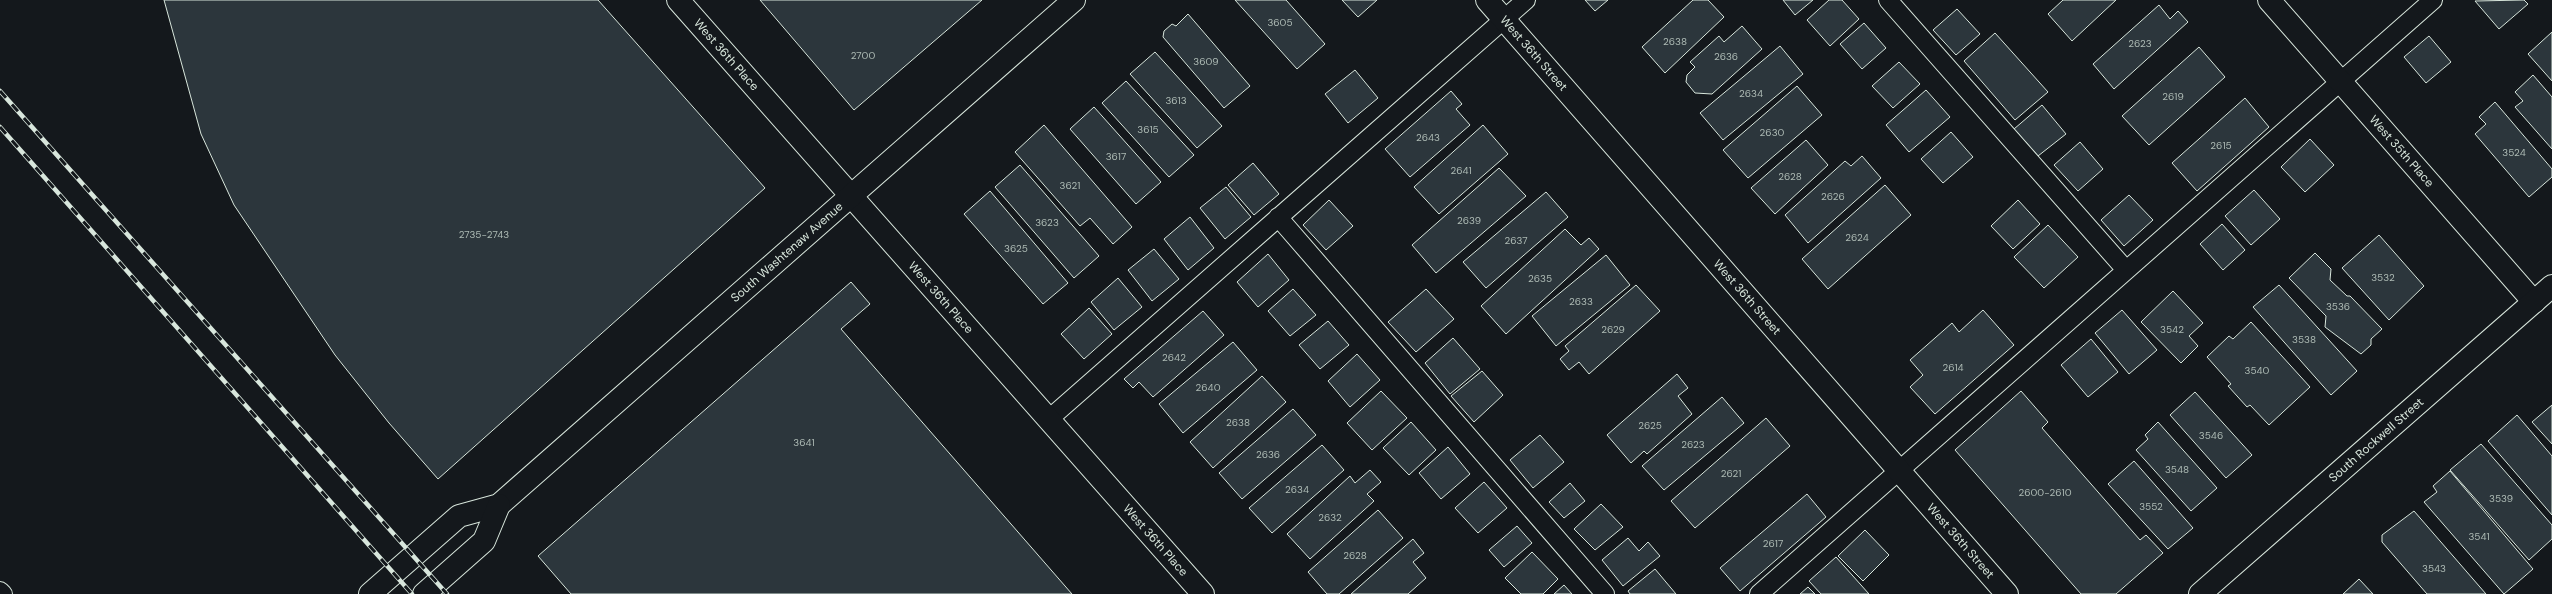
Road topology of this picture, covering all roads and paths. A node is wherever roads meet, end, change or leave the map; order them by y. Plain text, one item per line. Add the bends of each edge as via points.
1 (678, 0) edge
2 (1074, 0) edge
3 (1487, 0) edge
4 (1526, 0) edge
5 (1888, 0) edge
6 (2268, 0) edge
7 (2433, 0) edge
8 (1504, 19) junction
9 (2340, 81) junction
10 (851, 196) junction
11 (1278, 217) junction
12 (2126, 270) junction
13 (2552, 286) edge
14 (2534, 302) junction
15 (1049, 419) junction
16 (1899, 470) junction
17 (499, 504) junction
18 (0, 591) edge
19 (3, 594) edge
20 (370, 594) edge
21 (424, 594) edge
22 (1204, 594) edge
23 (1605, 594) edge
24 (1759, 594) edge
25 (2007, 594) edge
26 (2200, 594) edge

1 - 10 street, West 36th Place
2 - 10 street, South Washtenaw Avenue
3 - 8 street, West 36th Street
4 - 8 lane
5 - 12 lane
6 - 9 street, West 35th Place
7 - 9 lane
8 - 11 lane
8 - 16 street, West 36th Street
9 - 12 lane
9 - 14 street, West 35th Place
10 - 15 street, West 36th Place
10 - 17 street, South Washtenaw Avenue
11 - 15 lane
11 - 23 lane
12 - 16 lane
13 - 14 street, South Rockwell Street
14 - 26 street, South Rockwell Street
15 - 22 street, West 36th Place
16 - 24 lane
16 - 25 street, West 36th Street
17 - 20 street, South Washtenaw Avenue via 459,516
17 - 21 street, South Washtenaw Avenue via 484,541
18 - 19 lane

